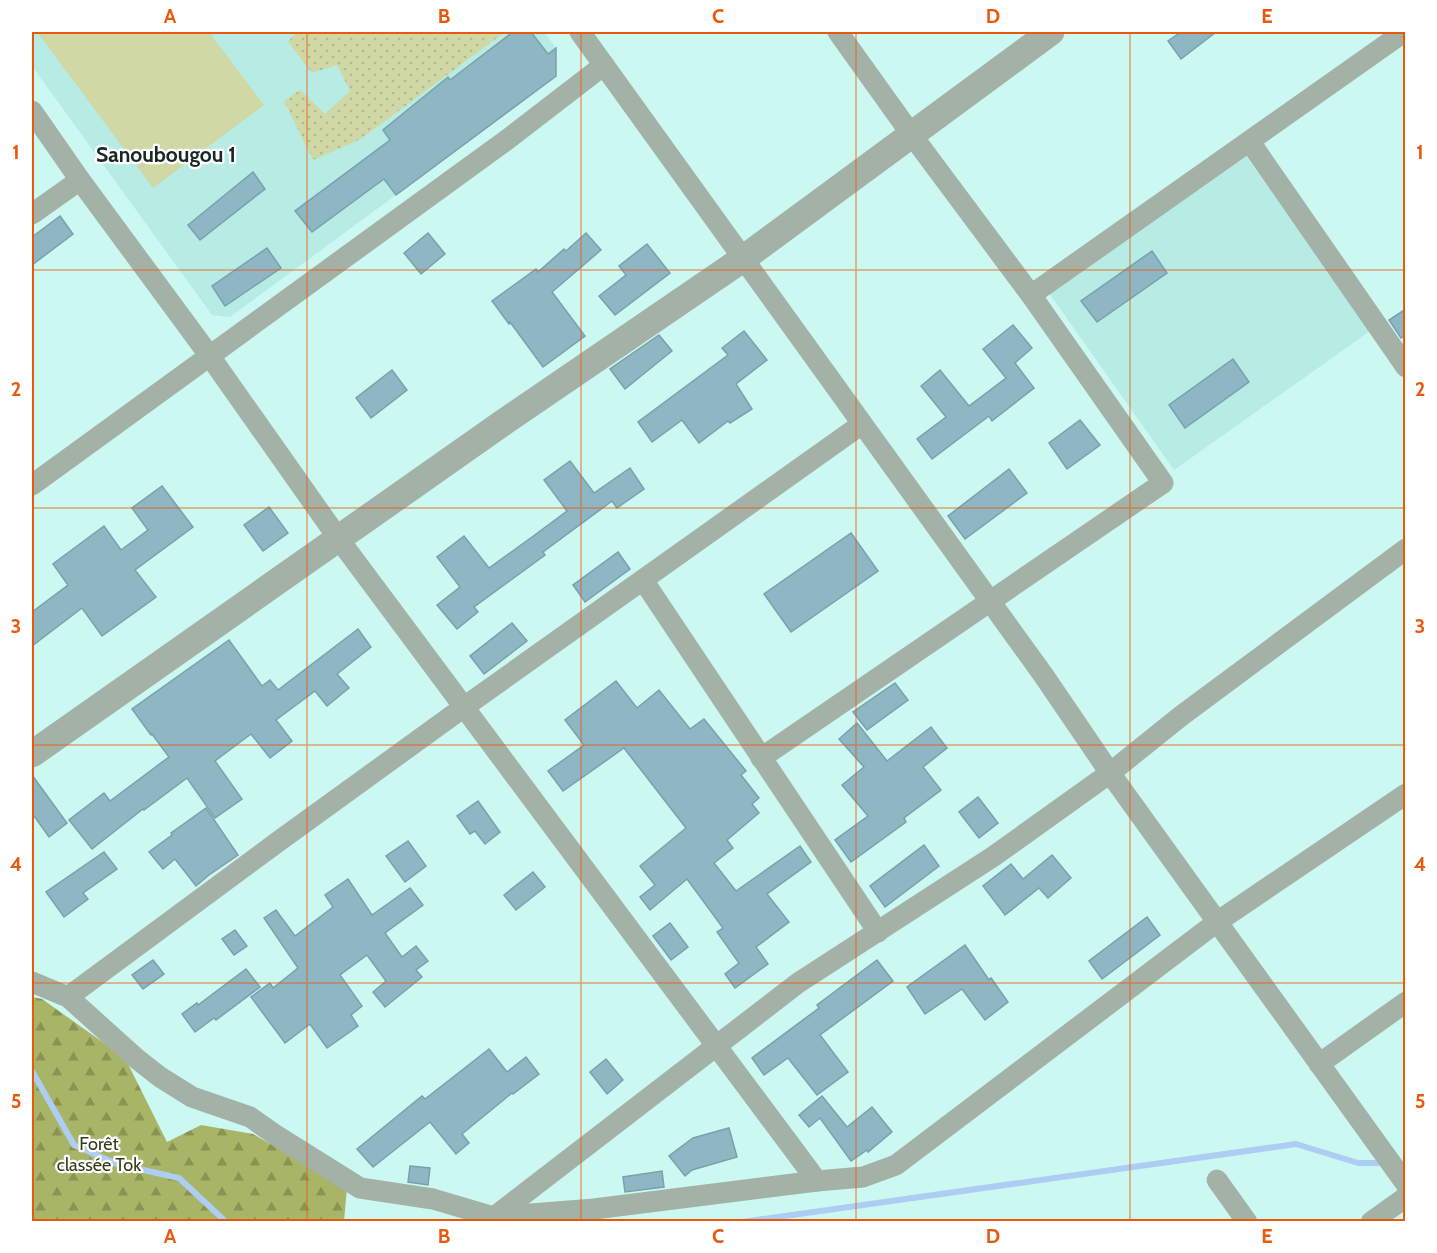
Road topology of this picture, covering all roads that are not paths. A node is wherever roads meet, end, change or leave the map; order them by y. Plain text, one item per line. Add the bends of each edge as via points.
1 (580, 32) edge
2 (837, 32) edge
3 (1051, 32) edge
4 (1404, 32) edge
5 (604, 65) junction
6 (32, 111) edge
7 (911, 134) junction
8 (1250, 142) junction
9 (80, 180) junction
10 (32, 214) edge
11 (744, 258) junction
12 (1031, 295) junction
13 (208, 355) junction
14 (1406, 367) edge
15 (862, 424) junction
16 (32, 485) edge
17 (338, 538) junction
18 (1406, 549) edge
19 (643, 580) junction
20 (990, 601) junction
21 (464, 707) junction
22 (32, 754) edge
23 (761, 758) junction
24 (1110, 773) junction
25 (1406, 794) edge
26 (1217, 922) junction
27 (878, 932) junction
28 (32, 982) edge
29 (68, 997) junction
30 (1406, 1002) edge
31 (716, 1045) junction
32 (1320, 1064) junction
33 (1403, 1179) edge
34 (1216, 1180) dead end
35 (817, 1181) junction
36 (1406, 1197) edge
37 (494, 1217) junction
38 (1247, 1221) edge
39 (1371, 1221) edge

1 - 5 street
2 - 7 street
3 - 7 street
4 - 8 street
5 - 11 street
5 - 13 street
6 - 9 street
7 - 11 street
7 - 12 street
8 - 12 street
8 - 14 street
9 - 10 street
9 - 13 street
11 - 15 street
11 - 17 street
12 - 20 street via 1163,483
13 - 16 street
13 - 17 street
15 - 19 street
15 - 20 street
17 - 21 street
17 - 22 street
18 - 24 street
19 - 21 street
19 - 23 street
20 - 23 street
20 - 24 street
21 - 29 street
21 - 31 street
23 - 27 street
24 - 26 street
24 - 27 street
25 - 26 street
26 - 32 street
26 - 35 street via 896,1165 863,1178
27 - 31 street via 798,983
28 - 29 street
29 - 37 street via 160,1077 192,1097 250,1117 360,1188 433,1199
30 - 32 street
31 - 35 street
31 - 37 street
32 - 33 street
34 - 38 street
35 - 37 street via 594,1209
36 - 39 street

